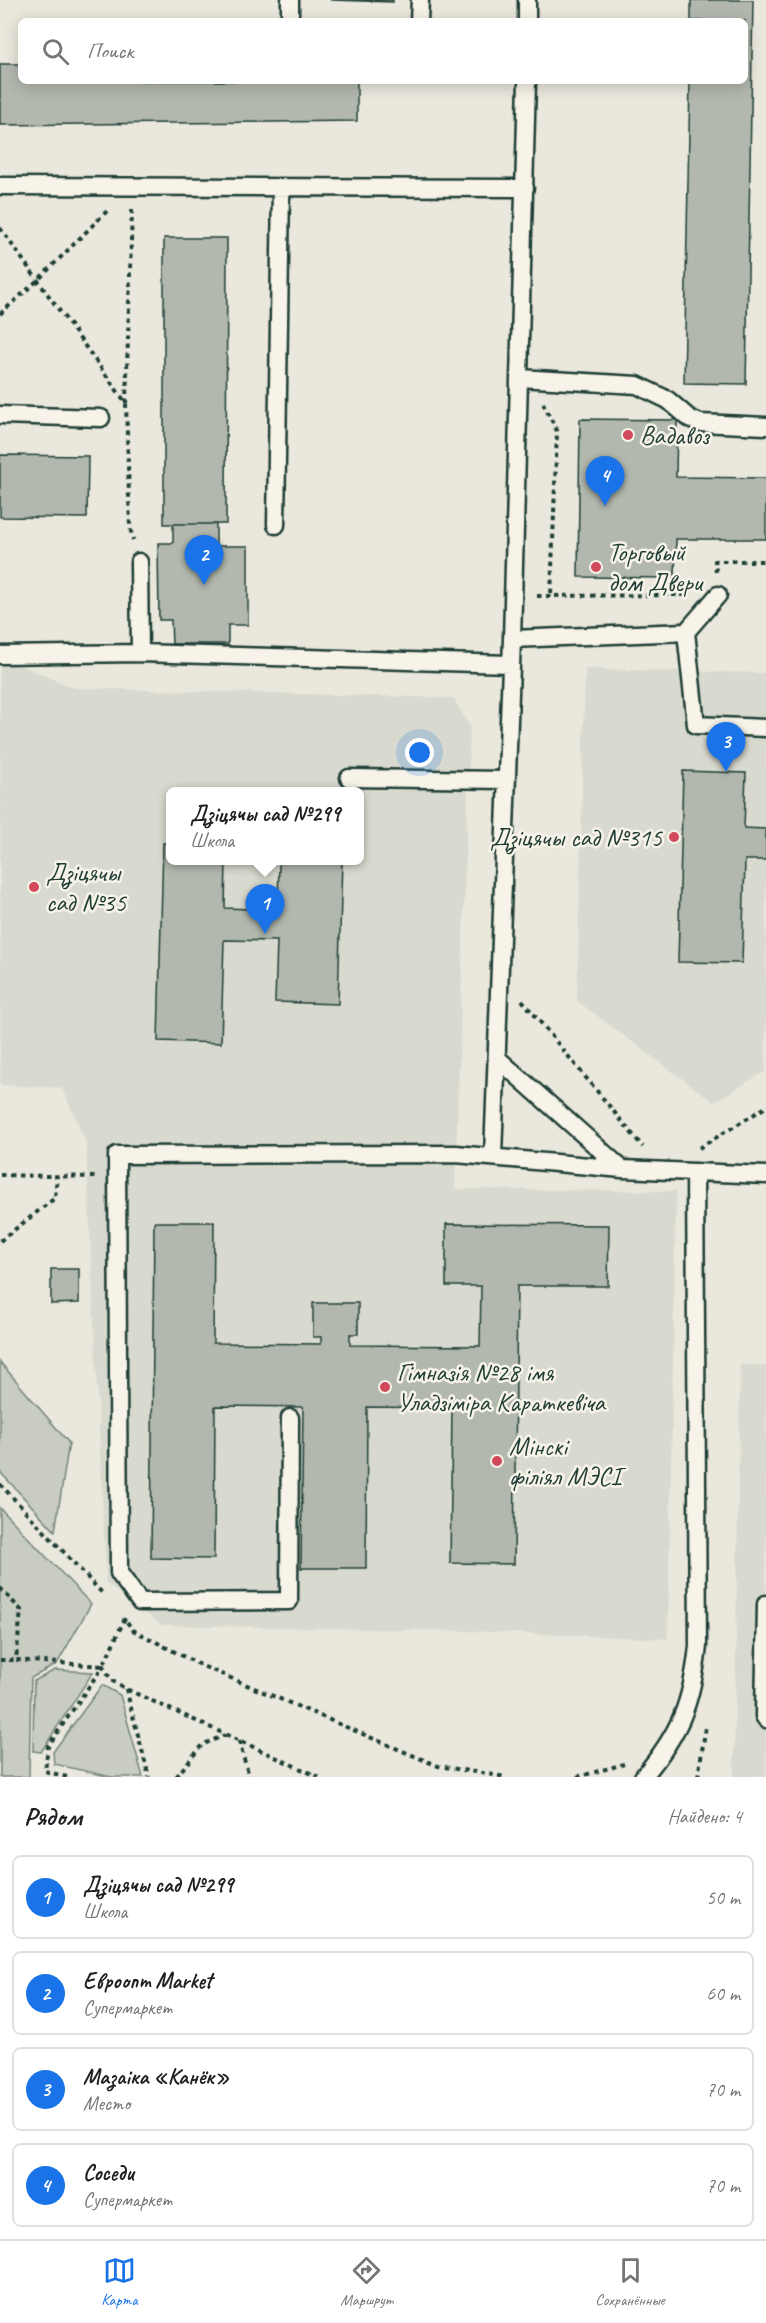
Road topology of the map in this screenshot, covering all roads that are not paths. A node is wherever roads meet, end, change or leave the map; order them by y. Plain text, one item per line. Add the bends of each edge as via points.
1 (290, 0) edge
2 (420, 0) edge
3 (527, 0) edge
4 (290, 18) edge
5 (420, 18) edge
6 (527, 18) edge
7 (527, 84) edge
8 (0, 186) edge
9 (281, 187) junction
10 (525, 188) junction
11 (525, 378) junction
12 (0, 415) edge
13 (101, 418) dead end
14 (766, 426) edge
15 (276, 525) dead end
16 (139, 562) road end
17 (718, 595) road end
18 (686, 632) junction
19 (512, 639) junction
20 (140, 653) junction
21 (0, 655) edge
22 (510, 664) junction
23 (766, 728) edge
24 (349, 778) dead end
25 (506, 780) junction
26 (497, 1058) junction
27 (492, 1156) junction
28 (622, 1169) junction
29 (694, 1172) junction
30 (766, 1175) edge
31 (290, 1418) dead end
32 (766, 1604) edge
33 (766, 1719) edge
34 (643, 1777) edge

1 - 4 lane
2 - 5 lane
3 - 6 lane
7 - 10 lane
8 - 9 lane
9 - 10 lane
9 - 15 lane
10 - 11 lane
11 - 14 lane via 637,385 668,400 700,423
11 - 19 lane
12 - 13 lane
16 - 20 lane
17 - 18 lane
18 - 19 lane
18 - 23 lane via 696,725
19 - 22 lane
20 - 21 lane
20 - 22 lane
22 - 25 lane
24 - 25 lane
25 - 26 lane
26 - 27 lane
26 - 28 lane
27 - 28 lane
27 - 31 lane via 117,1155 118,1573 140,1602 289,1601
28 - 29 lane
29 - 30 lane
29 - 34 lane via 698,1646 695,1681 685,1714
32 - 33 lane

